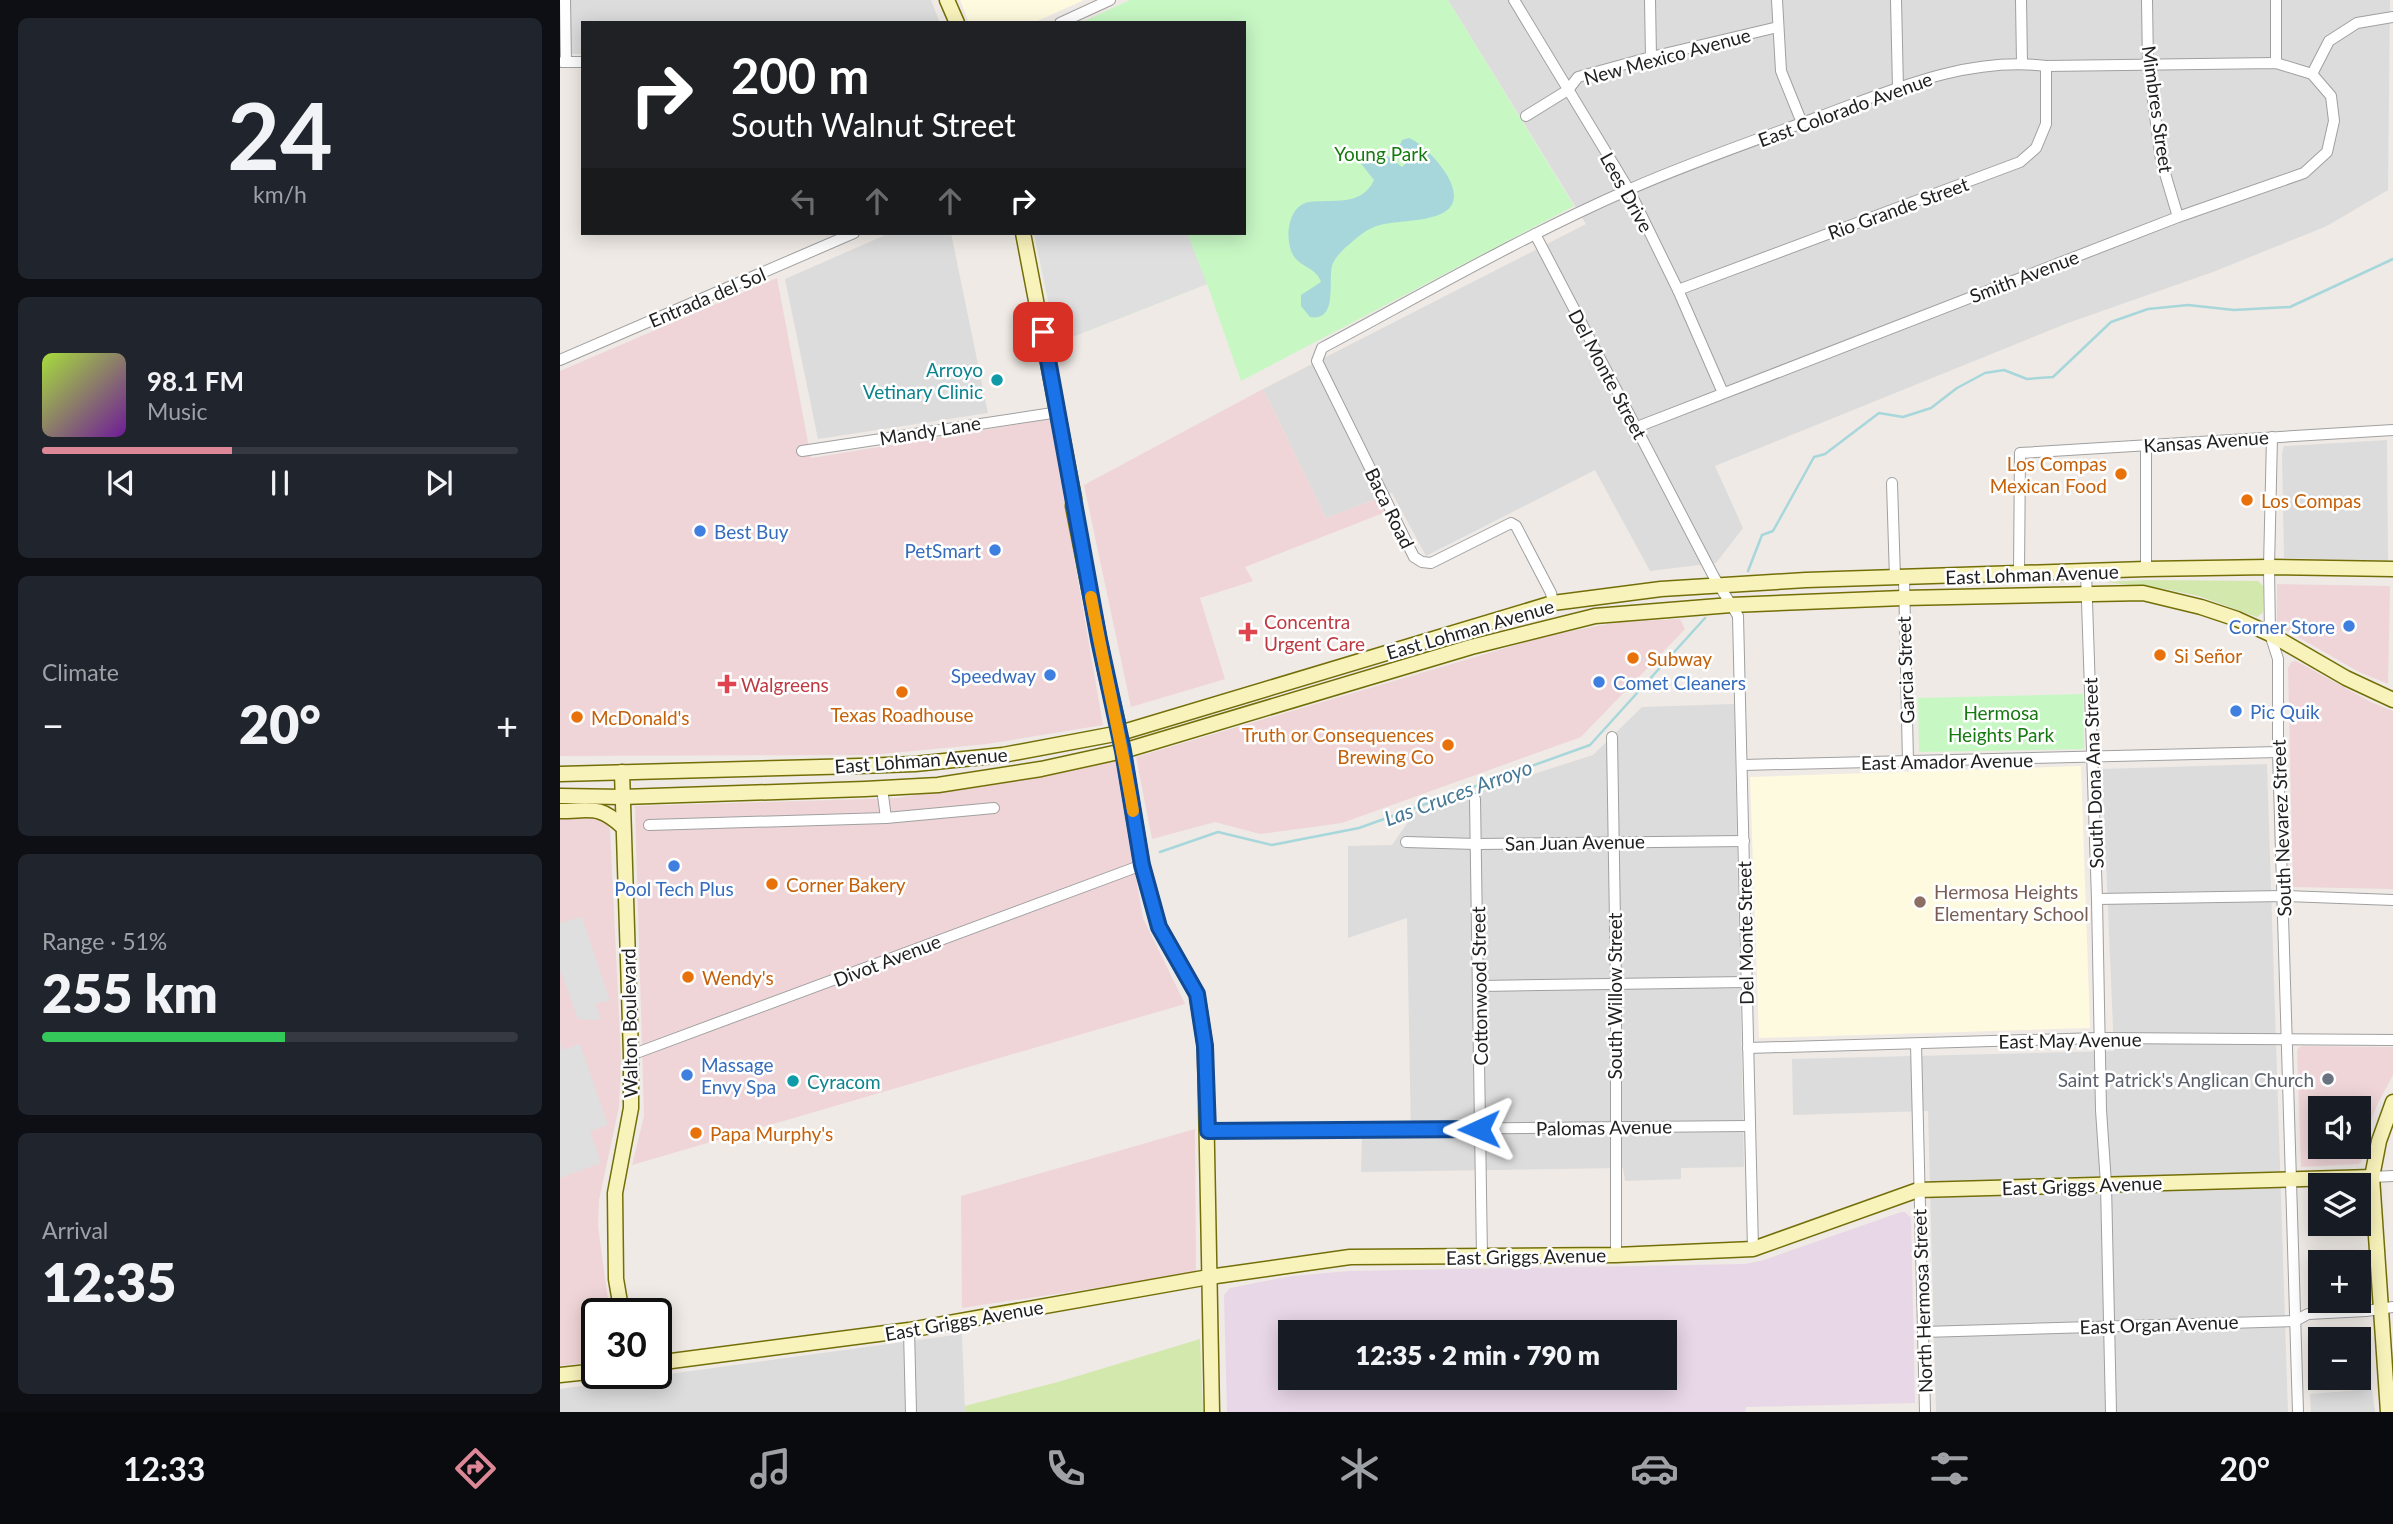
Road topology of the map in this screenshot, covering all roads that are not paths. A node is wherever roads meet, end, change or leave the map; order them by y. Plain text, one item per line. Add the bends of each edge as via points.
1 (565, 0) edge
2 (947, 0) edge
3 (1110, 0) edge
4 (1514, 0) edge
5 (1650, 0) edge
6 (1777, 0) edge
7 (1896, 0) edge
8 (2021, 0) edge
9 (2147, 0) edge
10 (2276, 0) edge
11 (2393, 17) edge
12 (956, 21) edge
13 (1064, 21) edge
14 (1778, 27) junction
15 (1651, 57) junction
16 (563, 62) edge
17 (581, 62) edge
18 (2276, 62) junction
19 (2022, 63) junction
20 (2148, 64) junction
21 (2046, 66) junction
22 (2312, 74) junction
23 (1898, 88) junction
24 (1568, 90) junction
25 (1527, 117) dead end
26 (1802, 123) junction
27 (1629, 190) junction
28 (2178, 217) junction
29 (1535, 234) junction
30 (849, 235) edge
31 (1023, 235) edge
32 (1678, 290) junction
33 (1318, 354) joint
34 (560, 360) edge
35 (1723, 393) junction
36 (1059, 412) junction
37 (1637, 428) junction
38 (2393, 430) edge
39 (2272, 437) junction
40 (2146, 445) junction
41 (802, 451) dead end
42 (1892, 482) dead end
43 (2269, 567) junction
44 (2146, 569) junction
45 (2393, 569) edge
46 (2086, 572) junction
47 (2019, 573) junction
48 (1899, 578) junction
49 (1722, 587) junction
50 (2088, 593) junction
51 (1903, 598) junction
52 (1553, 603) junction
53 (1735, 610) junction
54 (2270, 634) junction
55 (2393, 700) edge
56 (1120, 733) junction
57 (1612, 737) dead end
58 (1123, 751) junction
59 (2278, 752) junction
60 (1003, 755) junction
61 (2091, 757) junction
62 (1908, 762) junction
63 (883, 765) junction
64 (1743, 765) junction
65 (622, 772) junction
66 (560, 774) edge
67 (1008, 774) junction
68 (882, 788) junction
69 (560, 796) edge
70 (622, 797) junction
71 (1475, 799) dead end
72 (994, 808) dead end
73 (560, 811) edge
74 (886, 818) junction
75 (649, 825) dead end
76 (623, 827) junction
77 (1613, 841) junction
78 (1744, 841) junction
79 (1406, 842) dead end
80 (1476, 844) junction
81 (1142, 865) junction
82 (2284, 896) junction
83 (2097, 899) junction
84 (2393, 900) edge
85 (1746, 982) junction
86 (1616, 985) junction
87 (1480, 986) junction
88 (2099, 1038) junction
89 (2286, 1039) junction
90 (2393, 1040) edge
91 (1916, 1044) junction
92 (1748, 1048) junction
93 (631, 1055) junction
94 (2393, 1102) edge
95 (1748, 1126) junction
96 (1614, 1127) junction
97 (1479, 1129) junction
98 (1208, 1131) junction
99 (2393, 1176) edge
100 (2372, 1177) junction
101 (2291, 1178) junction
102 (2106, 1184) junction
103 (1918, 1190) junction
104 (1752, 1249) junction
105 (1615, 1255) junction
106 (1482, 1257) junction
107 (1209, 1277) junction
108 (619, 1298) edge
109 (2386, 1307) edge
110 (2295, 1321) junction
111 (2109, 1325) junction
112 (909, 1331) junction
113 (1923, 1332) junction
114 (672, 1361) edge
115 (581, 1373) edge
116 (560, 1375) edge
117 (2389, 1405) edge
118 (911, 1412) edge
119 (1212, 1412) edge
120 (1925, 1412) edge
121 (2111, 1412) edge
122 (2298, 1412) edge

1 - 16 street
2 - 12 main road
3 - 13 street
4 - 24 street, Lees Drive
5 - 15 street
6 - 14 street
7 - 23 street
8 - 19 street
9 - 20 street, Mimbres Street
10 - 18 street
11 - 22 street via 2357,23 2329,41
14 - 15 street, New Mexico Avenue
14 - 26 street via 1781,71
15 - 24 street, New Mexico Avenue via 1578,77
16 - 17 street
18 - 20 street, East Colorado Avenue
18 - 22 street, East Colorado Avenue
19 - 21 street, East Colorado Avenue
19 - 23 street, East Colorado Avenue via 1948,71
20 - 21 street, East Colorado Avenue
20 - 28 street, Mimbres Street via 2161,160
21 - 32 street, Rio Grande Street via 2046,124 2036,148 2020,162
22 - 28 street, Smith Avenue via 2331,96 2334,121 2327,152 2304,173
23 - 26 street, East Colorado Avenue
24 - 25 street, New Mexico Avenue
24 - 27 street, Lees Drive
26 - 27 street, East Colorado Avenue
27 - 29 street, East Colorado Avenue
27 - 32 street, Lees Drive
28 - 35 street, Smith Avenue
29 - 33 street, East Colorado Avenue
29 - 37 street, Del Monte Street
30 - 34 street, Entrada del Sol
31 - 36 main road
32 - 35 street, Lees Drive
33 - 52 street, Baca Road via 1317,361 1415,557 1431,563 1511,523
35 - 37 street, Smith Avenue
36 - 41 street, Mandy Lane
36 - 56 main road
37 - 49 street, Del Monte Street
38 - 39 street, Kansas Avenue
39 - 40 street, Kansas Avenue
39 - 43 street, South Nevarez Street
40 - 44 street
40 - 47 street, Kansas Avenue via 2020,453
42 - 48 street, Garcia Street
43 - 44 main road, East Lohman Avenue
43 - 45 main road, East Lohman Avenue
43 - 54 street, South Nevarez Street
44 - 46 main road, East Lohman Avenue
46 - 47 main road, East Lohman Avenue
46 - 50 street, South Dona Ana Street
47 - 48 main road, East Lohman Avenue
48 - 49 main road, East Lohman Avenue
48 - 51 street, Garcia Street
49 - 52 main road, East Lohman Avenue via 1661,589
49 - 53 street, Del Monte Street
50 - 51 main road, East Lohman Avenue
50 - 54 main road via 2143,593 2201,607
50 - 61 street, South Dona Ana Street
51 - 53 main road, East Lohman Avenue
51 - 62 street, Garcia Street
52 - 56 main road, East Lohman Avenue
53 - 58 main road, East Lohman Avenue via 1595,616 1515,635
53 - 64 street, Del Monte Street
54 - 55 main road
54 - 59 street, South Nevarez Street via 2278,659
56 - 58 main road
56 - 60 main road, East Lohman Avenue
57 - 77 street, South Willow Street
58 - 67 main road, East Lohman Avenue
58 - 81 main road
59 - 61 street, East Amador Avenue
59 - 82 street, South Nevarez Street
60 - 63 main road, East Lohman Avenue
60 - 67 main road
61 - 62 street, East Amador Avenue
61 - 83 street, South Dona Ana Street
62 - 64 street, East Amador Avenue
63 - 65 main road, East Lohman Avenue
63 - 68 main road
64 - 78 street, Del Monte Street
65 - 66 main road, East Lohman Avenue
65 - 70 main road, Walton Boulevard
67 - 68 main road, East Lohman Avenue
68 - 70 main road, East Lohman Avenue
68 - 74 street
69 - 70 main road, East Lohman Avenue
70 - 76 main road, Walton Boulevard
71 - 80 street, Cottonwood Street
72 - 74 street
73 - 76 main road via 597,810 608,813
74 - 75 street
76 - 93 main road, Walton Boulevard
77 - 78 street, San Juan Avenue
77 - 80 street, San Juan Avenue
77 - 86 street, South Willow Street
78 - 85 street, Del Monte Street
79 - 80 street, San Juan Avenue
80 - 87 street, Cottonwood Street
81 - 93 street, Divot Avenue
81 - 98 main road via 1159,927 1197,994 1205,1046
82 - 83 street
82 - 84 street
82 - 89 street, South Nevarez Street
83 - 88 street, South Dona Ana Street
85 - 86 street
85 - 92 street, Del Monte Street
86 - 87 street
86 - 96 street, South Willow Street
87 - 97 street, Cottonwood Street
88 - 89 street, East May Avenue
88 - 91 street, East May Avenue
88 - 102 street, South Dona Ana Street
89 - 90 street, East May Avenue
89 - 101 street, South Nevarez Street
91 - 92 street, East May Avenue
91 - 103 street, North Hermosa Street
92 - 95 street, Del Monte Street
93 - 108 main road, Walton Boulevard via 631,1108 615,1193
94 - 100 main road
95 - 96 street, Palomas Avenue
95 - 104 street, Del Monte Street
96 - 97 street, Palomas Avenue
96 - 105 street, South Willow Street
97 - 98 street, Palomas Avenue
97 - 106 street, Cottonwood Street
98 - 107 main road
99 - 100 street, East Griggs Avenue
100 - 101 main road, East Griggs Avenue
100 - 109 main road
101 - 102 main road, East Griggs Avenue
101 - 110 street, South Nevarez Street
102 - 103 main road, East Griggs Avenue
102 - 111 street, South Dona Ana Street
103 - 104 main road, East Griggs Avenue
103 - 113 street, North Hermosa Street
104 - 105 main road, East Griggs Avenue
105 - 106 main road, East Griggs Avenue
106 - 107 main road, East Griggs Avenue via 1350,1257
107 - 112 main road, East Griggs Avenue
107 - 119 main road
109 - 110 street, East Organ Avenue via 2308,1314
109 - 117 main road
110 - 111 street, East Organ Avenue
110 - 122 street, South Nevarez Street
111 - 113 street, East Organ Avenue
111 - 121 street, South Dona Ana Street
112 - 114 main road, East Griggs Avenue
112 - 118 street
113 - 120 street, North Hermosa Street
115 - 116 main road

